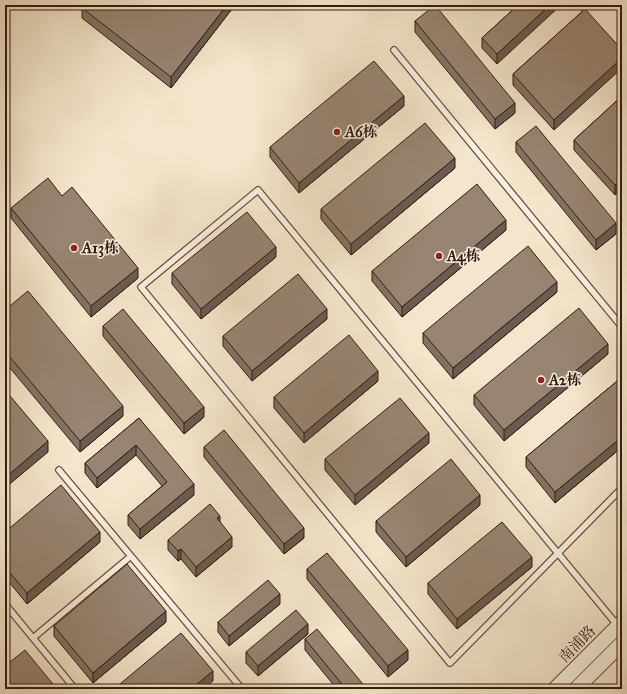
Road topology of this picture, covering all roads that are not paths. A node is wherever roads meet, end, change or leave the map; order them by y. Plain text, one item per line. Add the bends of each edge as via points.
1 (394, 50) dead end
2 (622, 327) edge
3 (60, 470) dead end
4 (622, 488) edge
5 (558, 553) junction
6 (131, 556) junction
7 (5, 604) edge
8 (620, 624) edge
9 (33, 638) junction
10 (622, 643) edge
11 (75, 689) edge
12 (242, 689) edge
13 (555, 689) edge
14 (576, 689) edge

1 - 2 lane
3 - 6 lane
4 - 5 lane
5 - 5 lane via 258,190 140,287 450,663
5 - 8 lane
6 - 9 lane
6 - 12 lane
7 - 9 lane
8 - 13 street, 南浦路
9 - 11 lane
10 - 14 street, 南浦路

